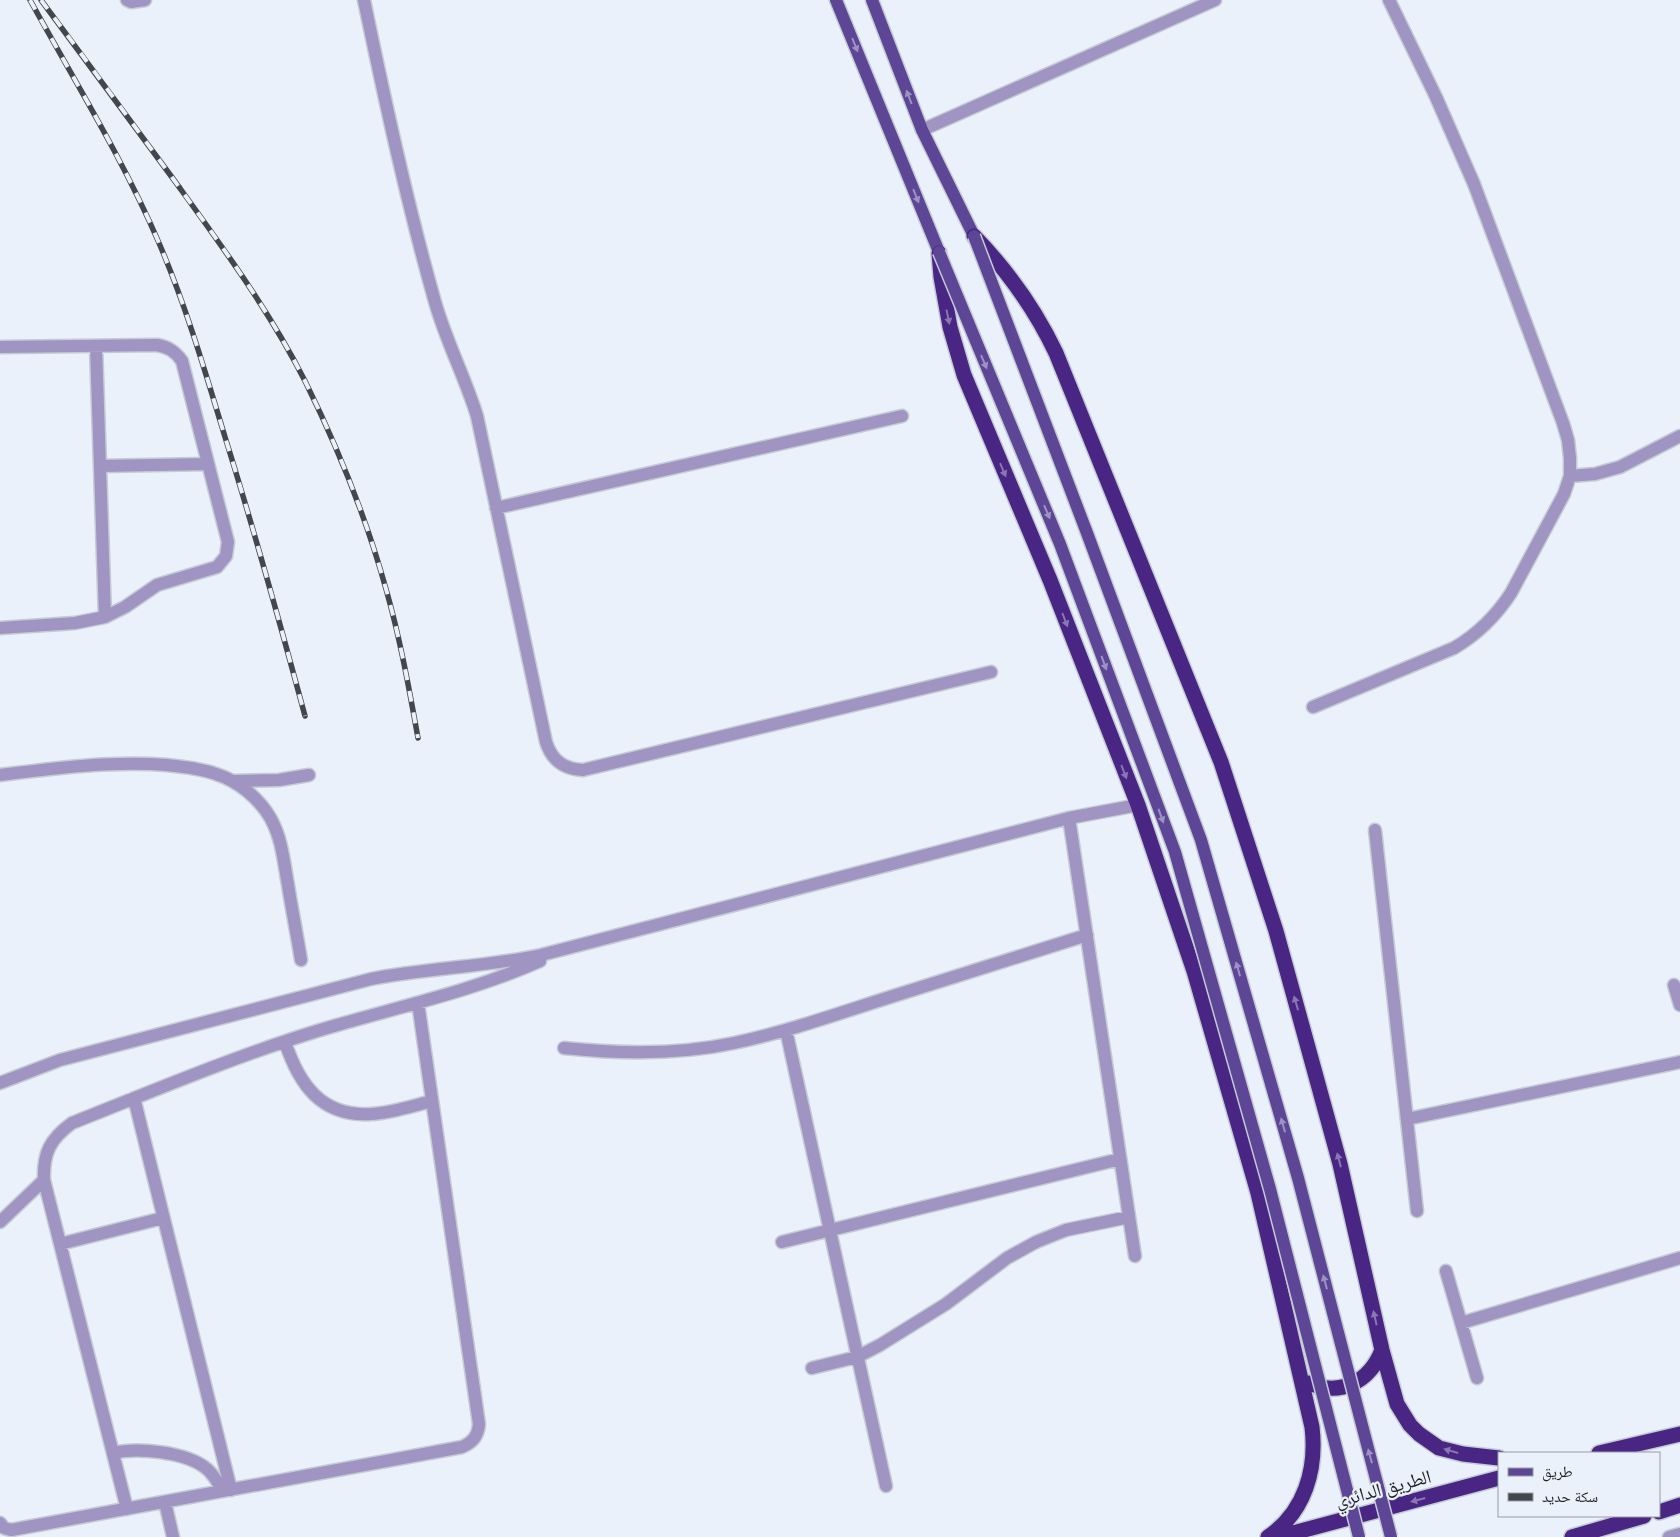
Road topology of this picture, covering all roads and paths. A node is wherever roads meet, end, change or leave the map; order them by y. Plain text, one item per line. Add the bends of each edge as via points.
1 (127, 0) edge
2 (145, 0) edge
3 (364, 0) edge
4 (836, 0) edge
5 (872, 0) edge
6 (1215, 0) edge
7 (1389, 0) edge
8 (922, 130) junction
9 (974, 236) junction
10 (939, 252) junction
11 (96, 346) junction
12 (0, 347) edge
13 (902, 416) dead end
14 (1680, 436) edge
15 (208, 464) junction
16 (100, 466) junction
17 (1570, 476) junction
18 (496, 508) junction
19 (105, 617) junction
20 (0, 628) edge
21 (991, 672) dead end
22 (1313, 706) dead end
23 (0, 775) edge
24 (310, 775) dead end
25 (232, 781) junction
26 (1138, 805) junction
27 (1069, 818) junction
28 (1375, 830) dead end
29 (1087, 935) junction
30 (561, 950) junction
31 (301, 960) dead end
32 (1674, 985) dead end
33 (418, 1003) junction
34 (1680, 1005) edge
35 (786, 1030) junction
36 (285, 1042) junction
37 (564, 1048) dead end
38 (1680, 1062) edge
39 (4, 1082) edge
40 (0, 1094) edge
41 (134, 1098) junction
42 (432, 1101) junction
43 (1407, 1119) junction
44 (1120, 1159) junction
45 (44, 1180) junction
46 (1417, 1211) dead end
47 (1129, 1217) junction
48 (163, 1218) junction
49 (0, 1222) edge
50 (830, 1230) junction
51 (782, 1242) dead end
52 (60, 1244) junction
53 (1135, 1256) dead end
54 (1680, 1258) edge
55 (1446, 1271) dead end
56 (1462, 1323) junction
57 (1382, 1350) junction
58 (857, 1357) junction
59 (812, 1368) dead end
60 (1478, 1378) dead end
61 (1301, 1379) junction
62 (1680, 1434) edge
63 (1603, 1452) edge
64 (113, 1453) junction
65 (1498, 1458) edge
66 (1498, 1478) edge
67 (886, 1486) dead end
68 (227, 1490) junction
69 (165, 1502) junction
70 (1680, 1505) edge
71 (127, 1509) junction
72 (1660, 1512) edge
73 (1641, 1517) edge
74 (0, 1523) edge
75 (30, 1532) edge
76 (1680, 1534) edge
77 (173, 1537) edge
78 (1268, 1537) edge
79 (1278, 1537) edge
80 (1359, 1537) edge
81 (1392, 1537) edge
82 (1572, 1537) edge
83 (1669, 1537) edge

1 - 2 lane
3 - 18 lane via 429,279 474,409
4 -> 10 main road
8 -> 5 main road
6 - 8 lane
7 - 17 lane via 1451,132 1491,228 1563,423 1568,440
8 - 9 main road
57 -> 9 highway via 1340,1164 1310,1051 1276,931 1221,762 1056,353 1021,291
81 -> 9 main road, bridge via 1298,1178 1200,840
10 -> 26 highway via 949,318 964,375 1050,580
10 -> 80 main road, bridge via 1060,544 1174,852 1270,1189
11 - 12 lane
11 - 15 lane via 157,345 177,354 182,361
11 - 16 lane
13 - 18 lane
14 - 17 lane via 1620,467 1596,474
15 - 16 lane
15 - 19 lane via 228,542 222,562 210,570 157,585
16 - 19 lane
17 - 22 lane via 1564,494 1511,593 1486,624 1454,648
18 - 21 lane via 546,742 556,760 573,770 584,770
19 - 20 lane via 75,623
23 - 25 lane via 98,764 133,764 200,769
24 - 25 lane
25 - 31 lane via 260,804 278,836
26 - 27 lane
26 - 61 highway via 1194,971 1252,1175
27 - 29 lane
27 - 30 lane
28 - 43 lane
29 - 35 lane
29 - 44 lane
30 - 33 lane via 502,978
30 - 39 lane via 499,963 371,979 60,1060
32 - 34 lane
33 - 36 lane
33 - 42 lane
35 - 37 lane via 733,1043 677,1051 620,1053
35 - 50 lane
36 - 41 lane
36 - 42 lane via 304,1085 328,1105 342,1111 373,1114
38 - 43 lane
39 - 40 lane
41 - 45 lane via 72,1123 61,1131 46,1153
41 - 48 lane
42 - 68 lane via 479,1424 475,1438 462,1447
43 - 46 lane
44 - 47 lane
44 - 50 lane
45 - 49 lane
45 - 52 lane
47 - 53 lane
47 - 58 lane via 1066,1230 1021,1249 946,1304
48 - 52 lane
48 - 68 lane
50 - 51 lane
50 - 58 lane
52 - 64 lane
54 - 56 lane
55 - 56 lane
56 - 60 lane
57 - 61 highway via 1372,1369 1343,1387 1321,1387
65 -> 57 highway via 1450,1452 1418,1434 1397,1404
58 - 59 lane
58 - 67 lane
61 - 78 highway via 1312,1427 1312,1467 1296,1509
62 - 63 highway
64 - 68 lane via 146,1449 197,1462
64 - 71 lane
66 -> 79 highway, الطريق الدائري
68 - 69 lane
69 - 71 lane
69 - 77 lane
70 - 72 highway
71 - 75 lane
73 - 82 highway
74 - 75 lane via 4,1528
76 - 83 lane

